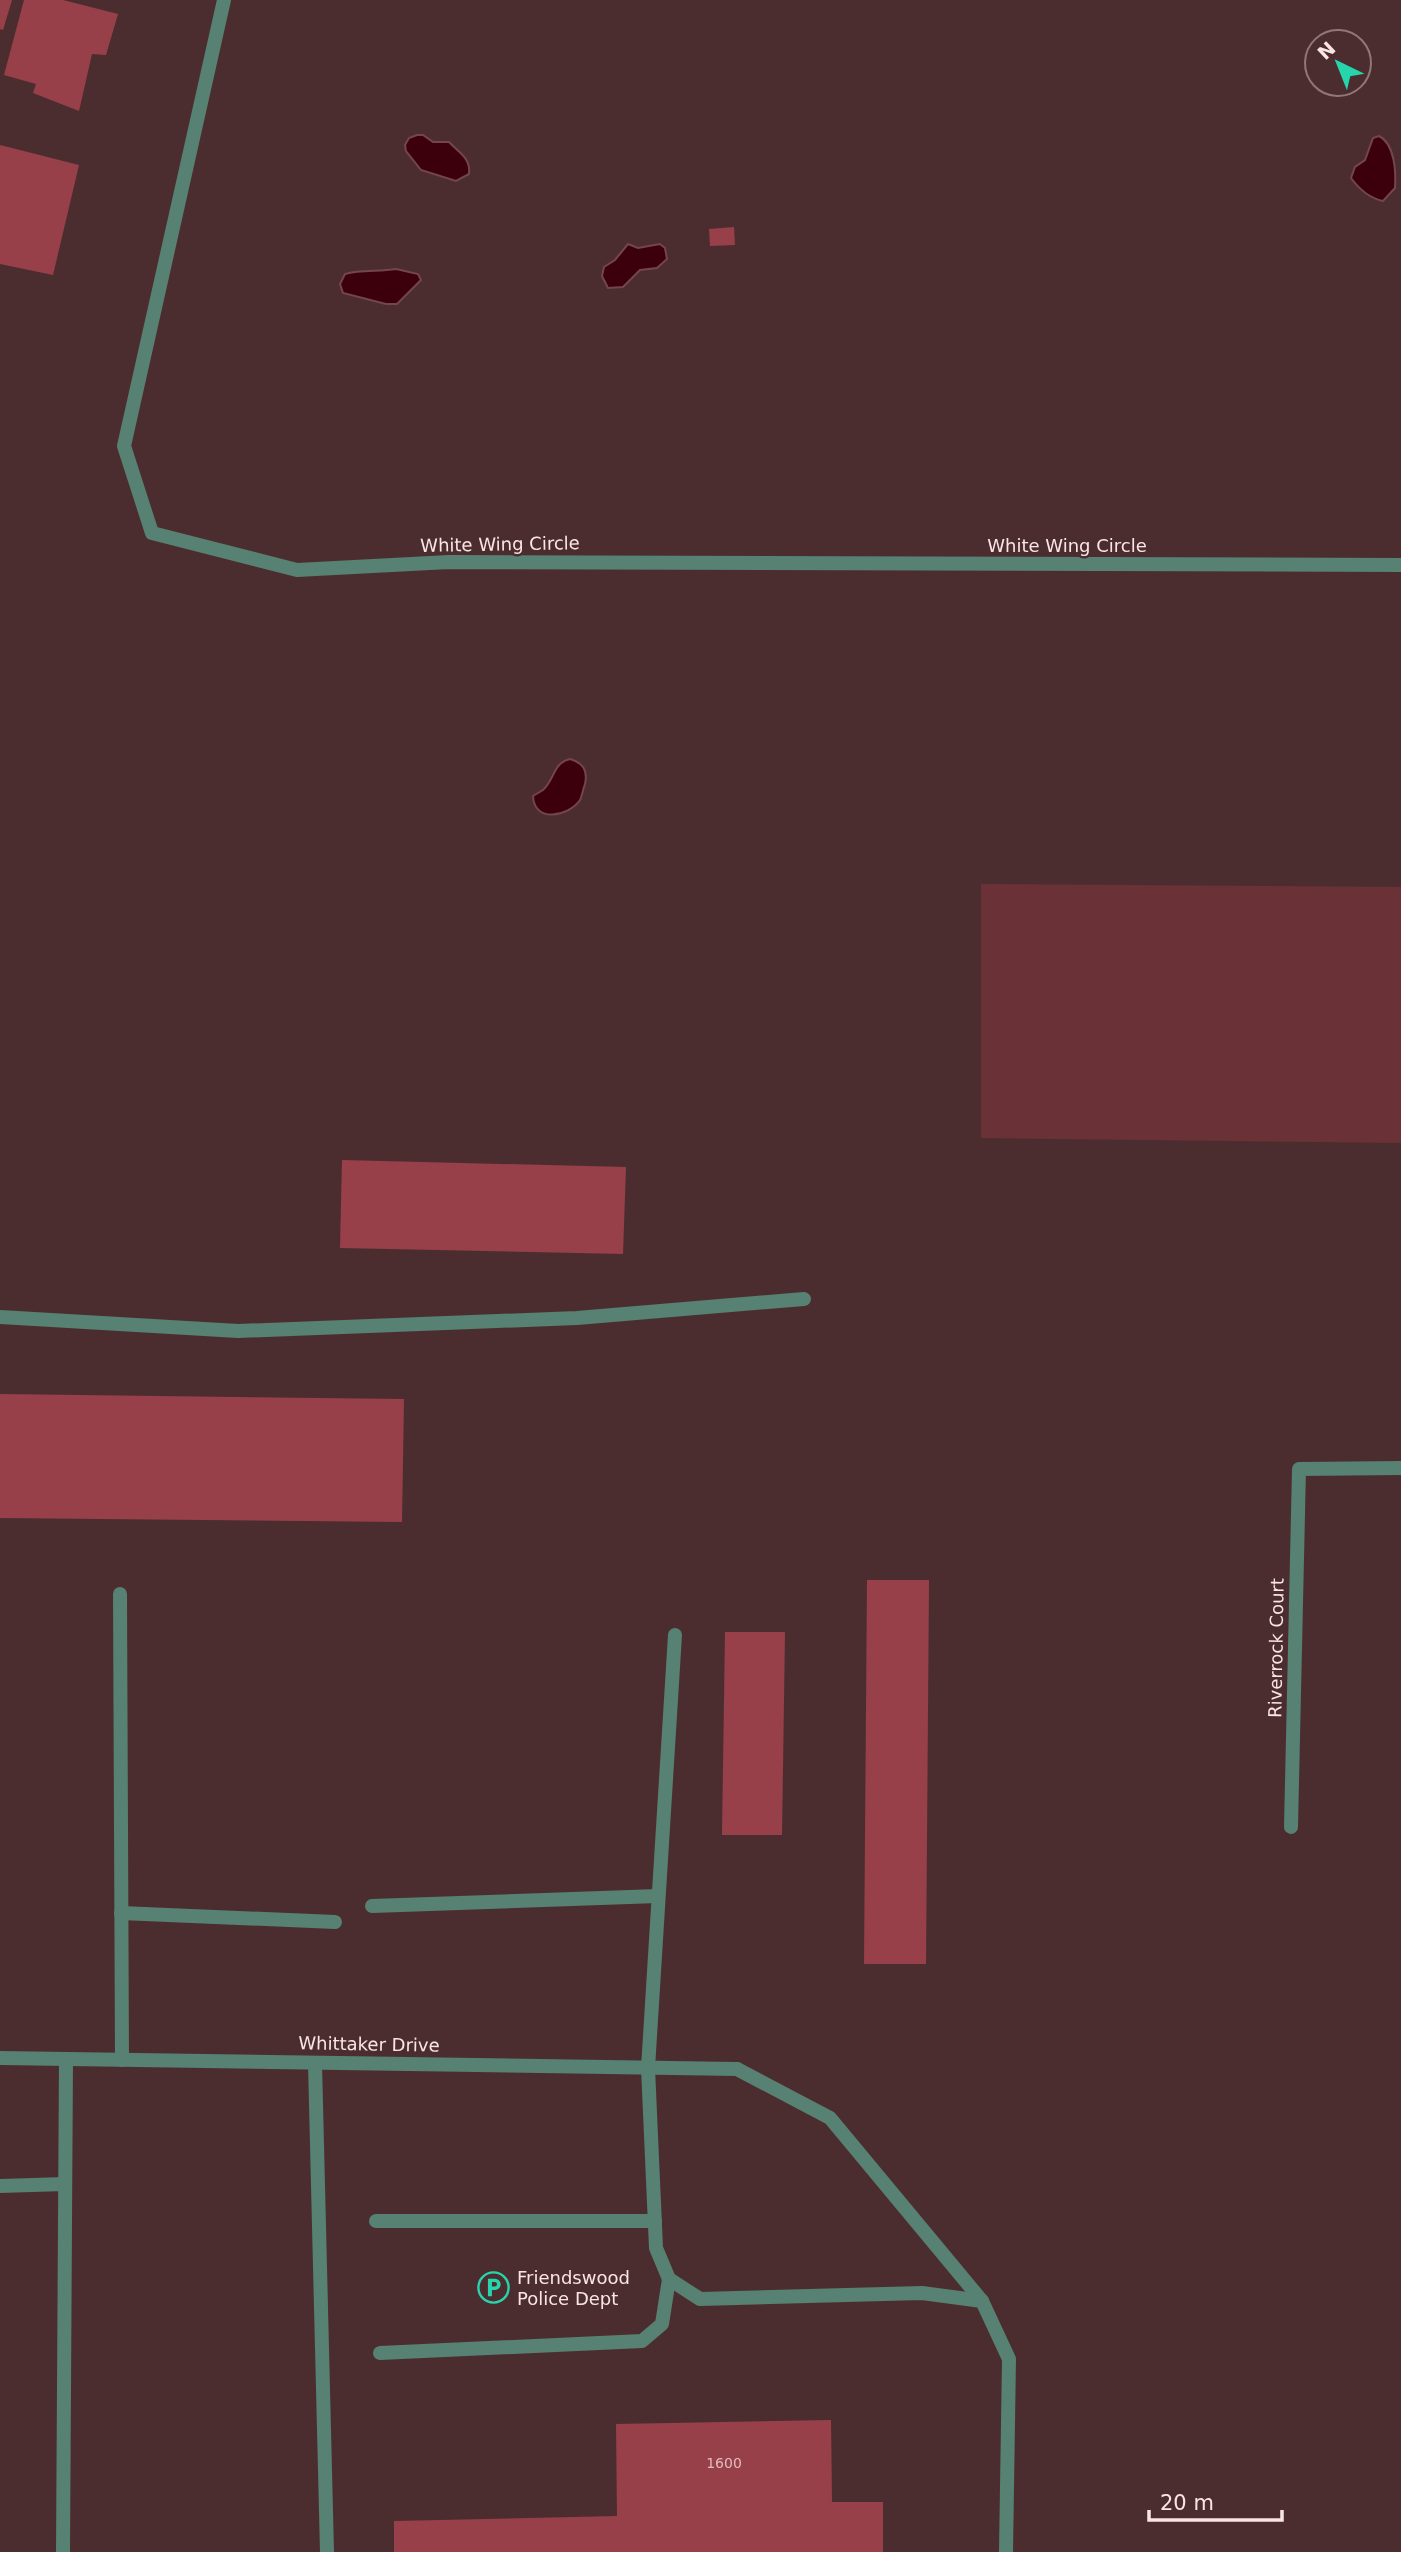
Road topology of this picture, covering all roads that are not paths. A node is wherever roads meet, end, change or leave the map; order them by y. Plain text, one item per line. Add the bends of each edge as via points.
1 (224, 0) edge
2 (1401, 565) edge
3 (804, 1299) dead end
4 (0, 1317) edge
5 (1401, 1468) edge
6 (120, 1594) dead end
7 (675, 1635) dead end
8 (1291, 1828) dead end
9 (658, 1896) junction
10 (372, 1906) dead end
11 (121, 1913) junction
12 (335, 1922) dead end
13 (0, 2058) edge
14 (66, 2059) junction
15 (122, 2060) junction
16 (315, 2063) junction
17 (648, 2068) junction
18 (65, 2184) junction
19 (0, 2186) edge
20 (376, 2221) dead end
21 (655, 2221) junction
22 (669, 2279) junction
23 (982, 2301) junction
24 (380, 2353) dead end
25 (63, 2552) edge
26 (327, 2552) edge
27 (1006, 2552) edge

1 - 2 street, White Wing Circle via 124,446 152,533 297,570 449,562
3 - 4 street via 577,1318 238,1331
5 - 8 street, Riverrock Court via 1299,1469
6 - 11 street
7 - 9 street
9 - 10 street
9 - 17 street
11 - 12 street
11 - 15 street
13 - 14 street, Whittaker Drive
14 - 15 street, Whittaker Drive
14 - 18 street
15 - 16 street, Whittaker Drive
16 - 17 street, Whittaker Drive
16 - 26 street
17 - 21 street
17 - 23 street, Whittaker Drive via 737,2069 831,2118
18 - 19 street
18 - 25 street
20 - 21 street
21 - 22 street via 656,2248
22 - 23 street via 700,2299 922,2293
22 - 24 street via 662,2324 642,2341
23 - 27 street via 1009,2359

